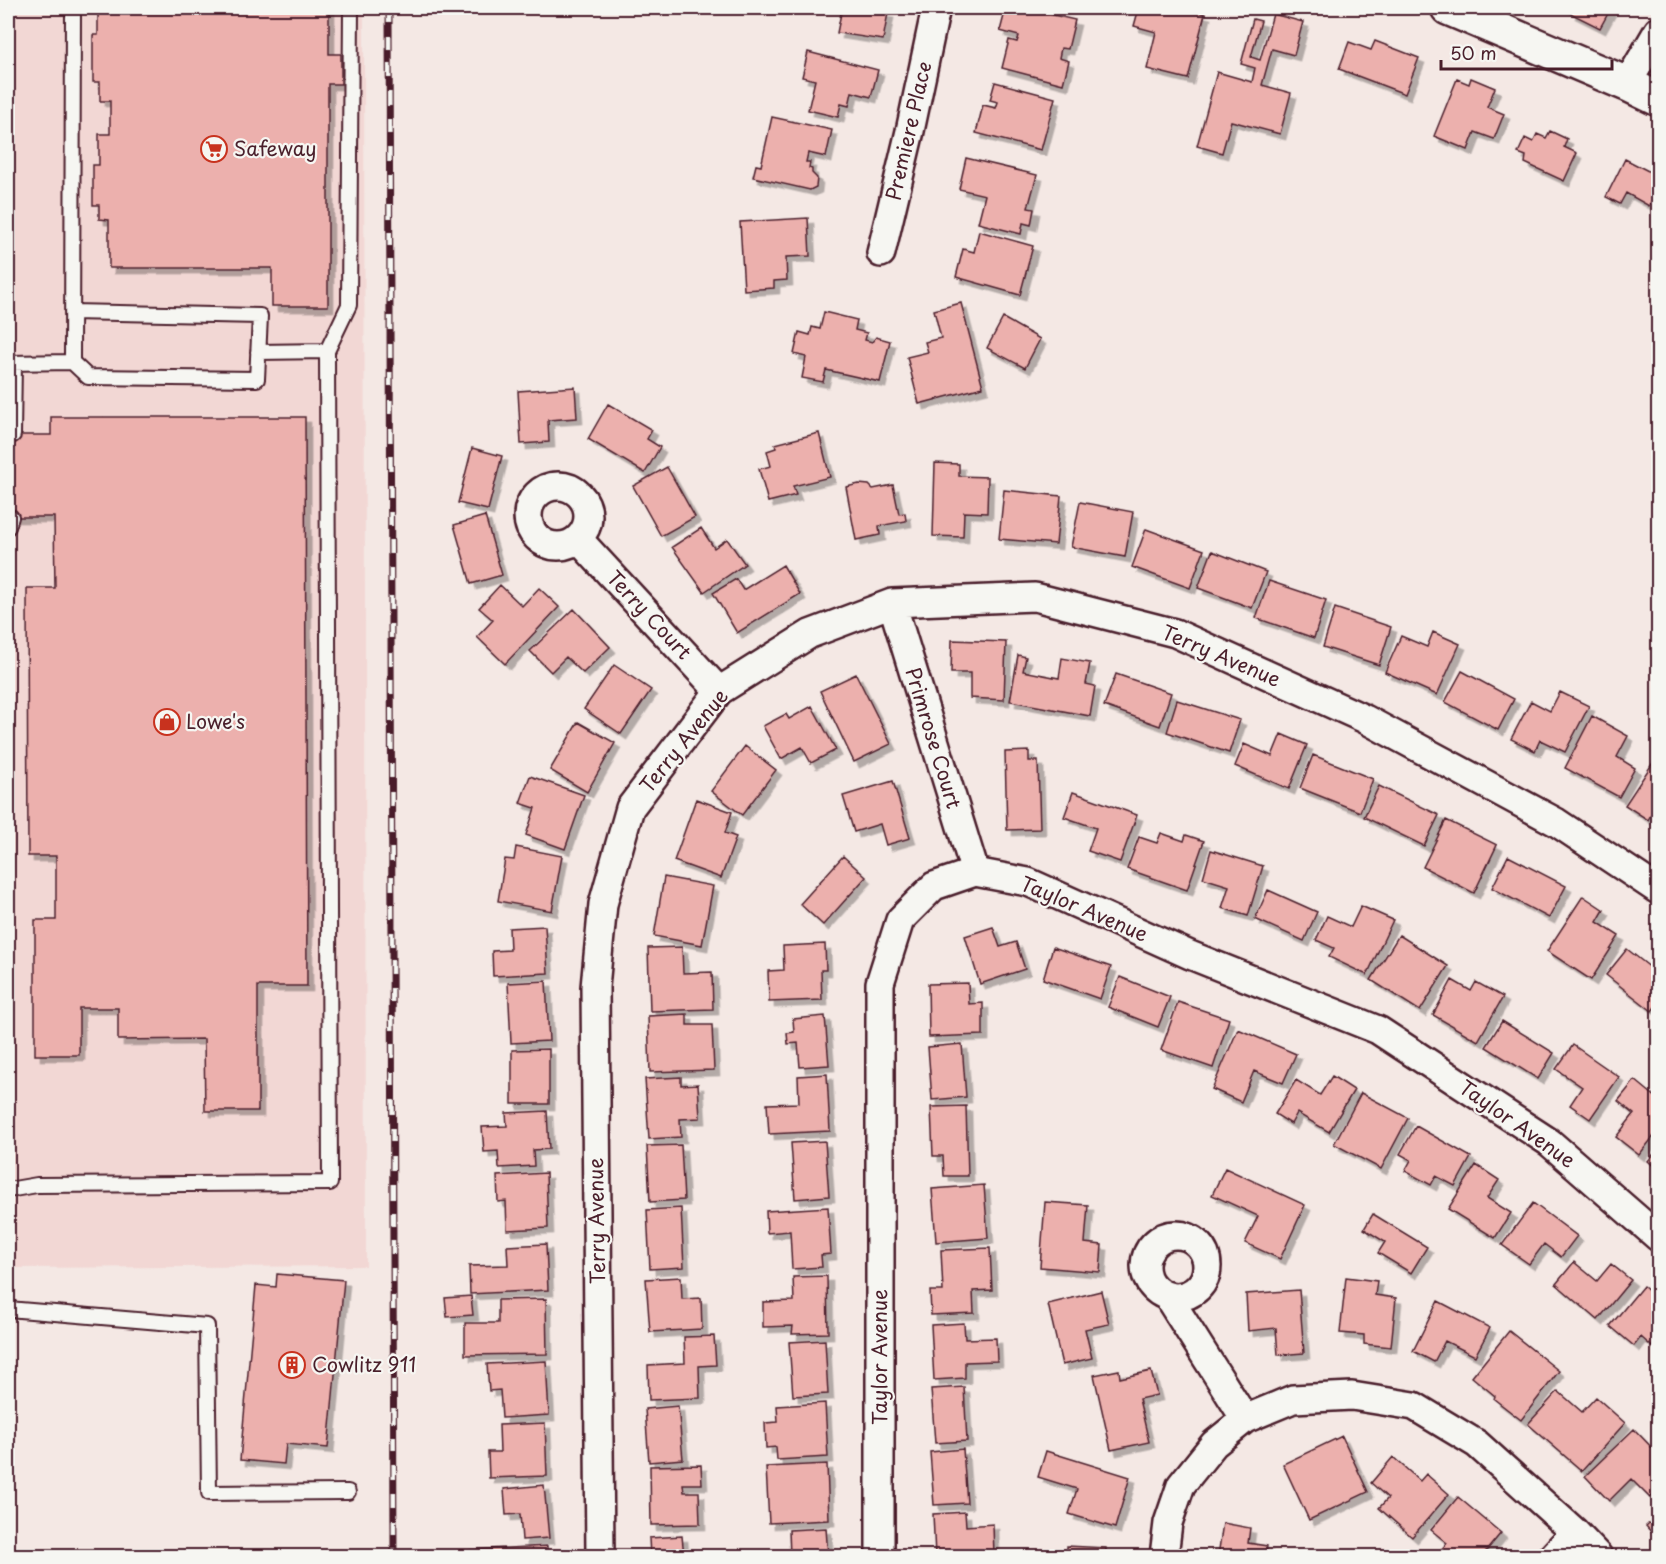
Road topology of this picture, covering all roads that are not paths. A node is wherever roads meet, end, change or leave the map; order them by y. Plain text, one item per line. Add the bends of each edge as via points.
1 (72, 8) edge
2 (351, 8) edge
3 (936, 8) edge
4 (1448, 8) edge
5 (1659, 31) edge
6 (1627, 84) junction
7 (1659, 99) edge
8 (881, 254) dead end
9 (72, 312) junction
10 (327, 351) junction
11 (258, 352) junction
12 (72, 362) junction
13 (11, 363) edge
14 (13, 435) dead end
15 (579, 540) dead end
16 (892, 603) junction
17 (719, 691) junction
18 (975, 872) junction
19 (1659, 890) edge
20 (8, 1190) edge
21 (1659, 1237) edge
22 (1168, 1297) dead end
23 (8, 1310) edge
24 (1245, 1419) junction
25 (348, 1492) dead end
26 (1575, 1532) junction
27 (600, 1557) edge
28 (880, 1557) edge
29 (1164, 1557) edge
30 (1552, 1557) edge
31 (1598, 1557) edge

1 - 9 lane
2 - 10 lane via 349,305
3 - 8 street, Premiere Place
4 - 6 street
5 - 6 street
6 - 7 street
9 - 11 lane via 260,316
9 - 12 lane
10 - 11 lane
10 - 20 lane via 330,1184 37,1185
11 - 12 lane via 257,379 88,377
12 - 13 lane
13 - 14 lane
15 - 17 street, Terry Court
16 - 17 street, Terry Avenue via 810,634
16 - 18 street, Primrose Court
16 - 19 street, Terry Avenue via 1035,597 1175,633 1365,719 1556,822
17 - 27 street, Terry Avenue via 630,808 603,904 595,987
18 - 21 street, Taylor Avenue via 1028,882 1190,955 1378,1030 1548,1142
18 - 28 street, Taylor Avenue via 934,886 900,920 880,983
22 - 24 street
23 - 25 lane via 207,1326 209,1493
24 - 26 street via 1293,1399 1352,1396 1414,1406 1478,1444
24 - 29 street via 1214,1444 1181,1485 1168,1523
26 - 30 street
26 - 31 street

